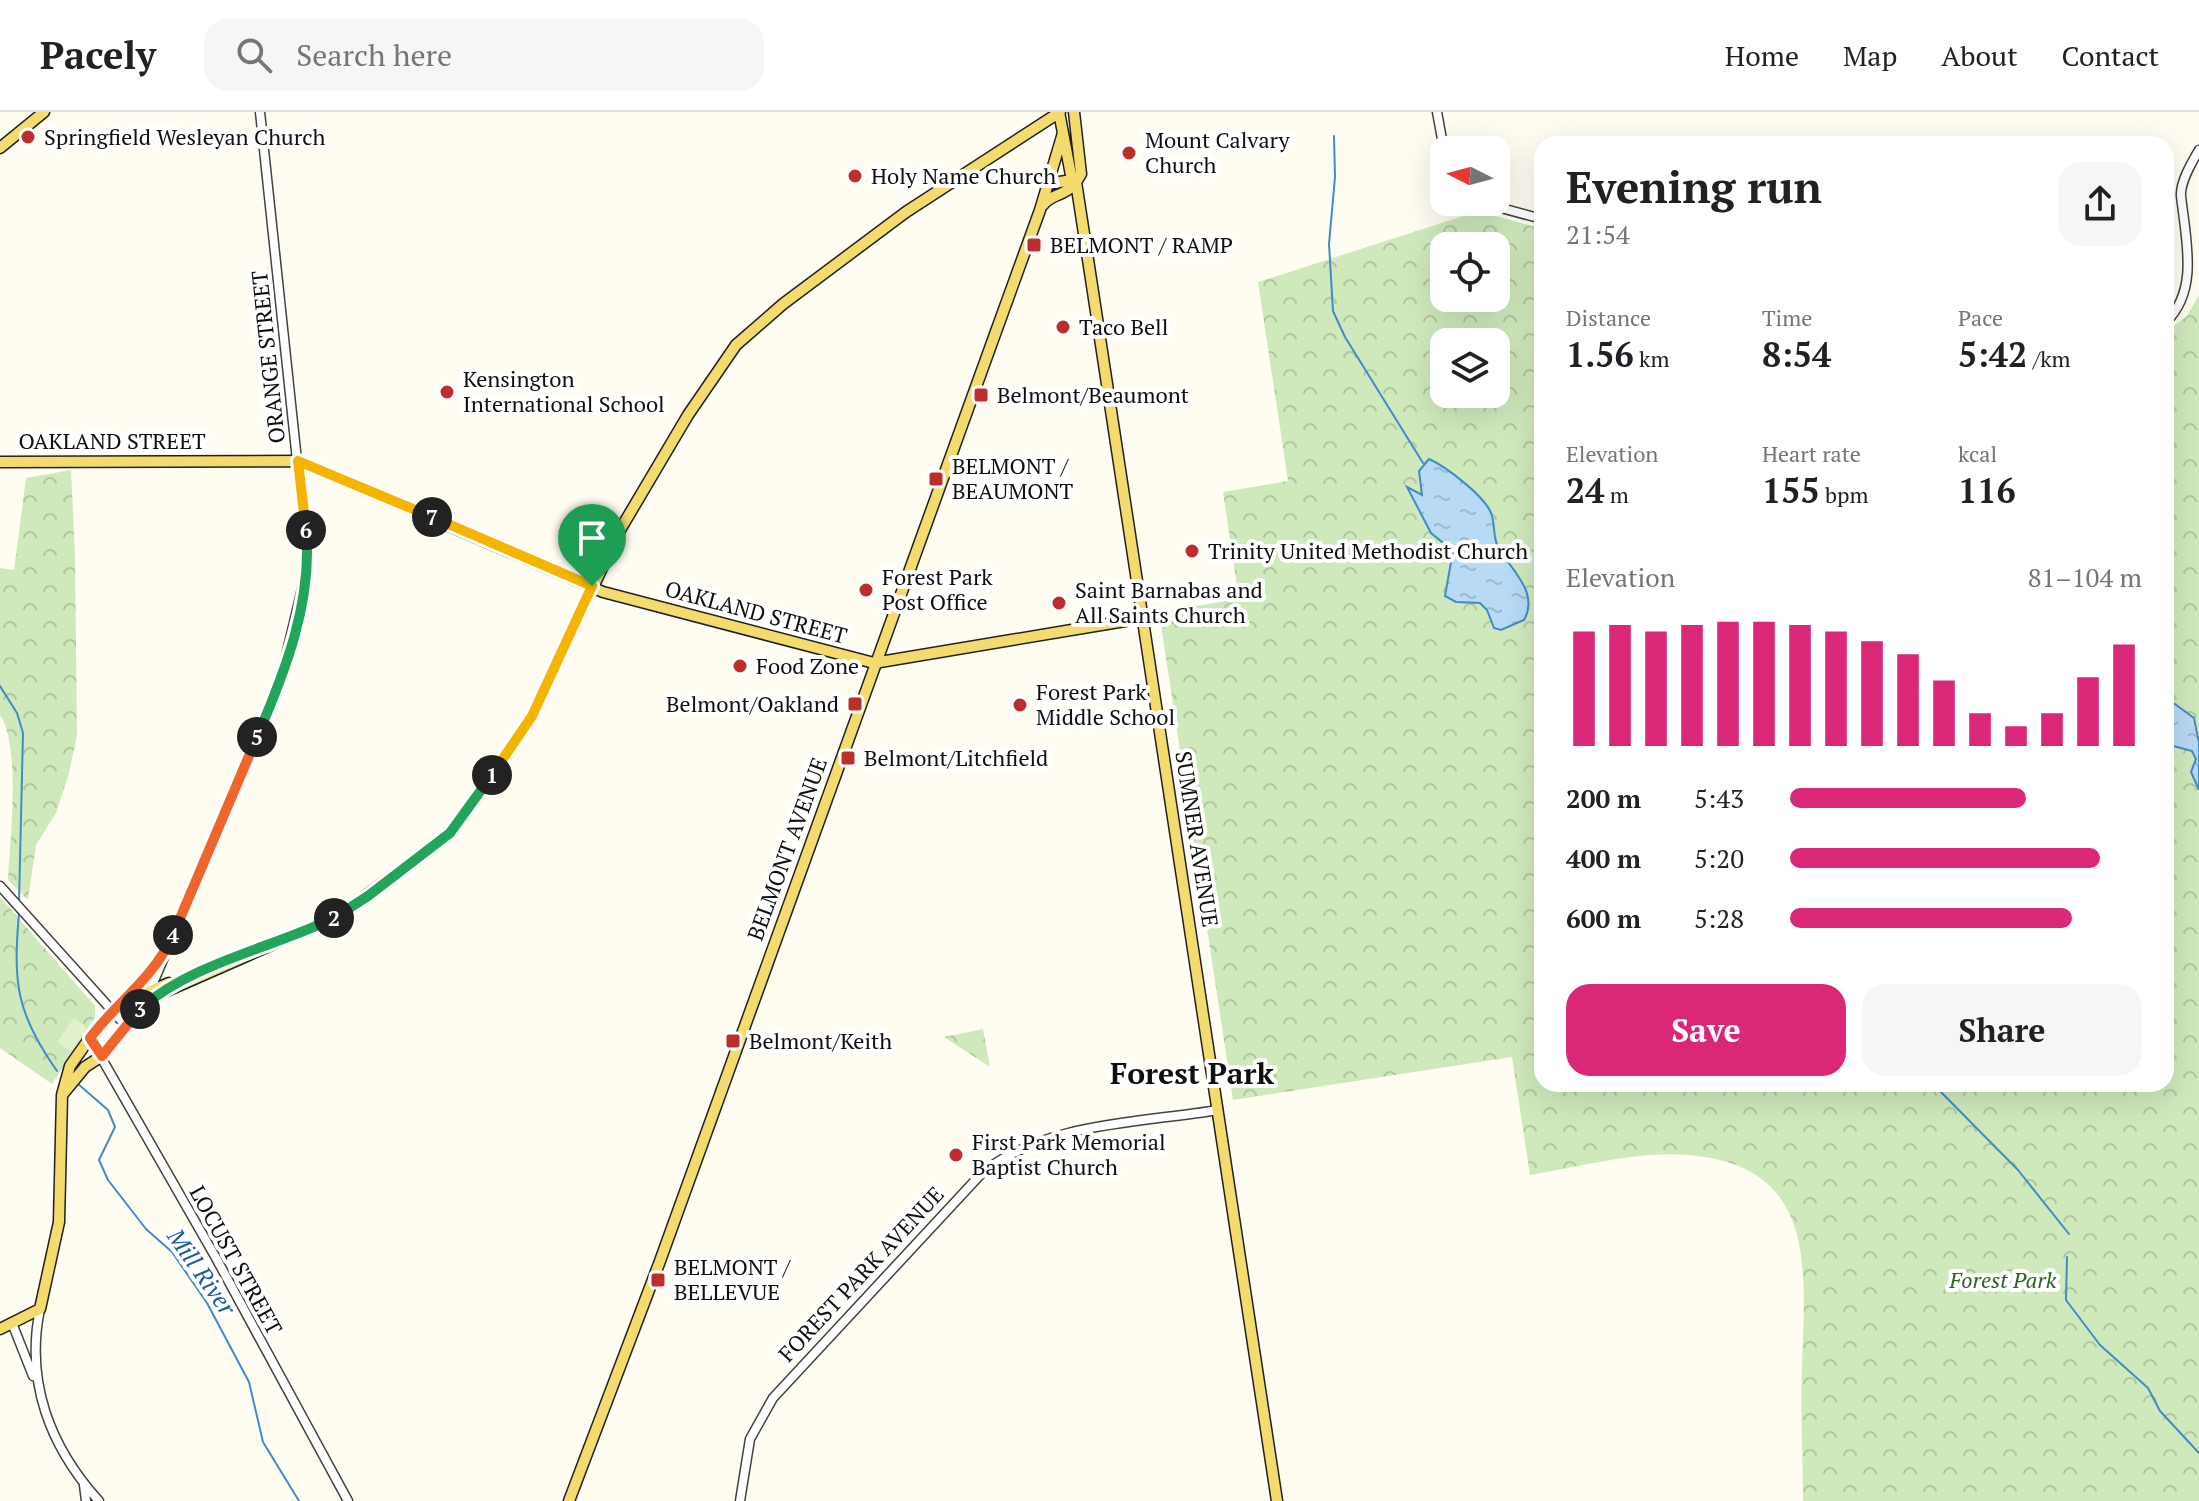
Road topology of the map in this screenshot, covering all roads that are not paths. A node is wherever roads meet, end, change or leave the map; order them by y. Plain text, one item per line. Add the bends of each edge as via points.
1 (44, 112) edge
2 (260, 112) edge
3 (1060, 112) edge
4 (1074, 112) edge
5 (1437, 112) edge
6 (1063, 133) junction
7 (1441, 136) edge
8 (0, 148) edge
9 (2199, 150) edge
10 (1047, 184) junction
11 (1075, 186) junction
12 (1040, 210) junction
13 (1510, 210) edge
14 (1534, 217) edge
15 (2174, 315) edge
16 (298, 461) junction
17 (0, 462) edge
18 (592, 586) junction
19 (1143, 618) junction
20 (874, 663) junction
21 (0, 886) edge
22 (164, 956) junction
23 (194, 976) junction
24 (149, 990) junction
25 (130, 997) junction
26 (113, 1012) junction
27 (134, 1014) junction
28 (126, 1026) junction
29 (90, 1038) junction
30 (102, 1056) junction
31 (62, 1095) junction
32 (1218, 1110) junction
33 (40, 1309) junction
34 (12, 1323) junction
35 (0, 1329) edge
36 (38, 1388) junction
37 (84, 1484) junction
38 (86, 1501) edge
39 (99, 1501) edge
40 (348, 1501) edge
41 (569, 1501) edge
42 (740, 1501) edge
43 (1277, 1501) edge

1 - 8 main road
2 - 16 street, ORANGE STREET
3 - 6 main road, SUMNER AVENUE
3 - 18 main road via 918,203 742,338 669,445
4 - 11 main road, SUMNER AVENUE via 1081,174
5 - 7 street
6 - 10 main road, BELMONT AVENUE
6 - 11 main road, SUMNER AVENUE
9 - 15 street via 2181,193 2194,248 2194,279 2183,308
10 - 11 main road via 1066,181
10 - 12 main road, BELMONT AVENUE
11 - 12 main road via 1051,197
11 - 19 main road, SUMNER AVENUE
12 - 20 main road, BELMONT AVENUE
13 - 14 street
16 - 17 main road, OAKLAND STREET
16 - 18 main road, OAKLAND STREET
16 - 22 street, ORANGE STREET via 309,554 291,646
18 - 20 main road, OAKLAND STREET
18 - 23 main road via 532,716 450,833 340,915
19 - 20 main road, OAKLAND STREET
19 - 32 main road, SUMNER AVENUE
20 - 41 main road, BELMONT AVENUE
21 - 26 street
22 - 24 street, ORANGE STREET
22 - 25 street, ORANGE STREET
23 - 24 main road
23 - 27 main road
24 - 25 main road
24 - 27 street, ORANGE STREET
25 - 26 main road
26 - 28 street
26 - 29 main road
27 - 28 main road
28 - 30 main road
29 - 30 street, LOCUST STREET
29 - 31 main road via 70,1066
30 - 31 main road
30 - 40 street, LOCUST STREET
31 - 33 main road via 60,1213
32 - 42 street, FOREST PARK AVENUE via 1047,1138 1014,1151 982,1173 773,1398 750,1439
32 - 43 main road, SUMNER AVENUE
33 - 34 main road
33 - 36 street via 34,1356
34 - 35 main road
34 - 36 street
36 - 37 street via 56,1441
37 - 38 street
37 - 39 street

